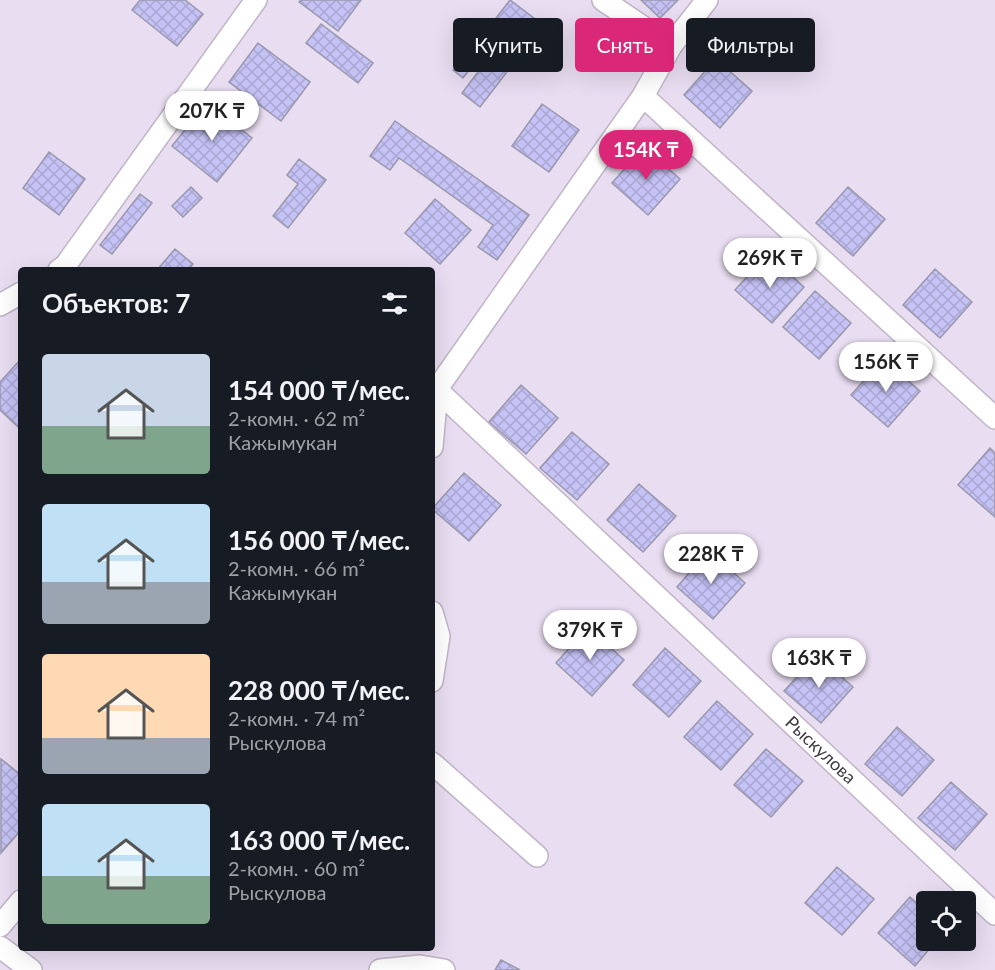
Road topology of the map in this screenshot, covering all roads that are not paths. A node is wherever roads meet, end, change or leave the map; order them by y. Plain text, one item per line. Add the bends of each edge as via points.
1 (603, 0) edge
2 (707, 0) edge
3 (248, 3) edge
4 (629, 18) edge
5 (674, 41) edge
6 (656, 72) edge
7 (643, 96) junction
8 (63, 267) edge
9 (18, 294) edge
10 (0, 305) edge
11 (435, 393) edge
12 (995, 418) edge
13 (435, 622) edge
14 (435, 662) edge
15 (435, 766) edge
16 (537, 856) dead end
17 (18, 905) edge
18 (995, 914) edge
19 (0, 926) edge
20 (0, 947) edge
21 (31, 970) edge
22 (380, 970) edge
23 (444, 970) edge

1 - 4 street
2 - 5 street
3 - 8 street
6 - 7 street
7 - 11 street
7 - 12 street
9 - 10 street
11 - 18 street, Рыскулова
13 - 14 street via 439,636
15 - 16 street
17 - 19 street
20 - 21 street
22 - 23 street via 420,966

